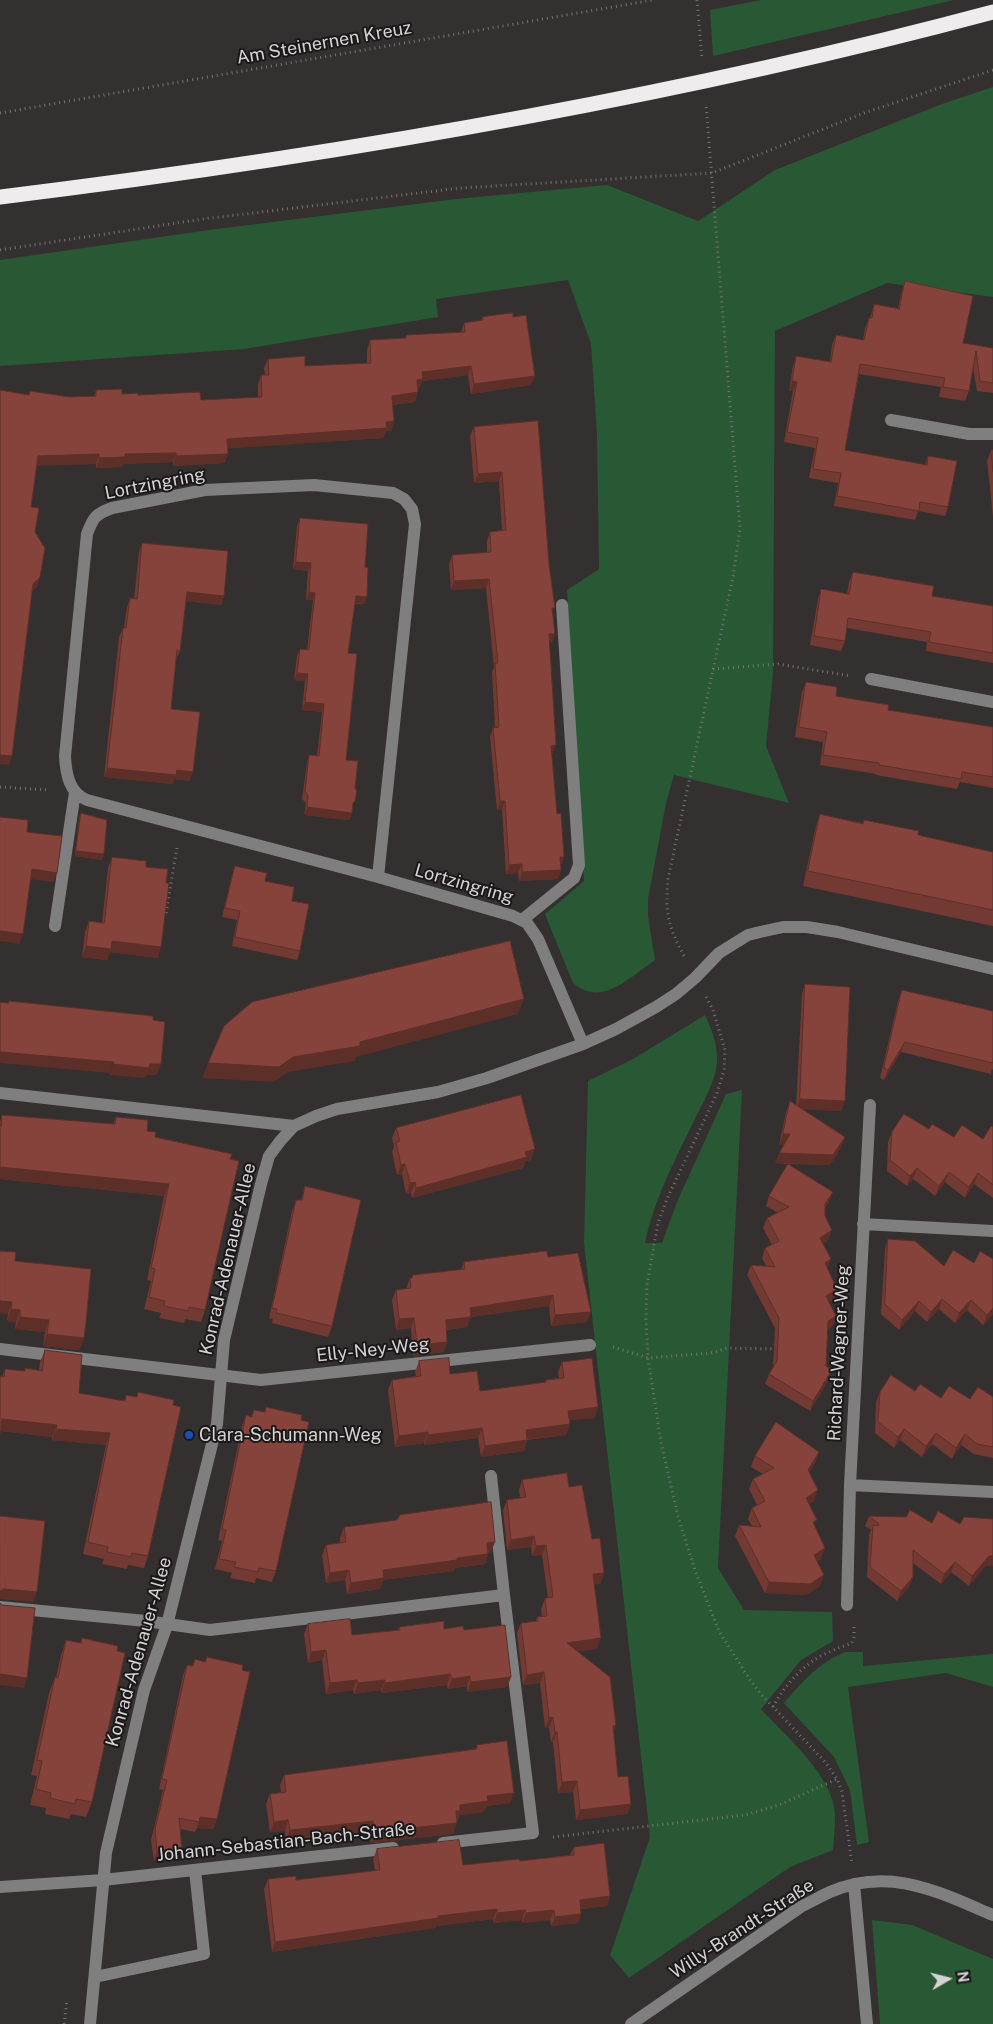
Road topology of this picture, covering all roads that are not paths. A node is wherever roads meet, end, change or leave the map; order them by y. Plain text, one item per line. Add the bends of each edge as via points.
1 (993, 12) edge
2 (0, 197) edge
3 (890, 420) dead end
4 (993, 434) edge
5 (562, 605) dead end
6 (871, 679) road end
7 (993, 702) edge
8 (75, 792) junction
9 (378, 877) junction
10 (522, 920) junction
11 (54, 926) dead end
12 (993, 969) edge
13 (583, 1044) junction
14 (0, 1093) edge
15 (870, 1105) dead end
16 (294, 1126) junction
17 (863, 1224) junction
18 (993, 1231) edge
19 (590, 1345) road end
20 (0, 1349) edge
21 (221, 1375) junction
22 (490, 1476) dead end
23 (850, 1485) junction
24 (993, 1492) edge
25 (504, 1595) junction
26 (847, 1605) road end
27 (0, 1607) edge
28 (167, 1625) junction
29 (434, 1844) edge
30 (404, 1847) edge
31 (195, 1870) junction
32 (103, 1880) junction
33 (854, 1884) junction
34 (0, 1887) edge
35 (993, 1915) edge
36 (95, 1977) junction
37 (90, 2024) edge
38 (631, 2024) edge
39 (867, 2024) edge

1 - 2 highway via 732,75 485,125 308,155
3 - 4 street via 969,434
5 - 10 street via 579,865 574,878
6 - 7 street
8 - 9 street, Lortzingring via 88,800
8 - 9 street, Lortzingring via 69,782 65,756 87,534 99,512 204,490 314,485 392,493 404,499 412,509 415,524
8 - 11 street
9 - 10 street, Lortzingring
10 - 13 street, Lortzingring via 538,939
12 - 13 street, Konrad-Adenauer-Allee via 838,932 783,927 742,938 719,953 676,994
13 - 16 street, Konrad-Adenauer-Allee via 438,1092 337,1109
14 - 16 street
15 - 17 street, Richard-Wagner-Weg
16 - 21 street, Konrad-Adenauer-Allee via 273,1151 267,1166 224,1340
17 - 18 street
17 - 23 street, Richard-Wagner-Weg
19 - 21 street, Elly-Ney-Weg via 260,1380
20 - 21 street
21 - 28 street, Konrad-Adenauer-Allee via 218,1416
22 - 25 street
23 - 24 street
23 - 26 street, Richard-Wagner-Weg
25 - 28 street via 210,1630
25 - 29 street, Johann-Sebastian-Bach-Straße via 533,1833
27 - 28 street
28 - 32 street, Konrad-Adenauer-Allee via 144,1690 110,1829
30 - 31 street, Johann-Sebastian-Bach-Straße
31 - 32 street, Johann-Sebastian-Bach-Straße
31 - 36 street via 204,1954
32 - 34 street, Johann-Sebastian-Bach-Straße
32 - 36 street, Konrad-Adenauer-Allee
33 - 35 street, Willy-Brandt-Straße via 874,1880 915,1884
33 - 38 street, Willy-Brandt-Straße via 802,1906
33 - 39 street
36 - 37 street, Konrad-Adenauer-Allee

